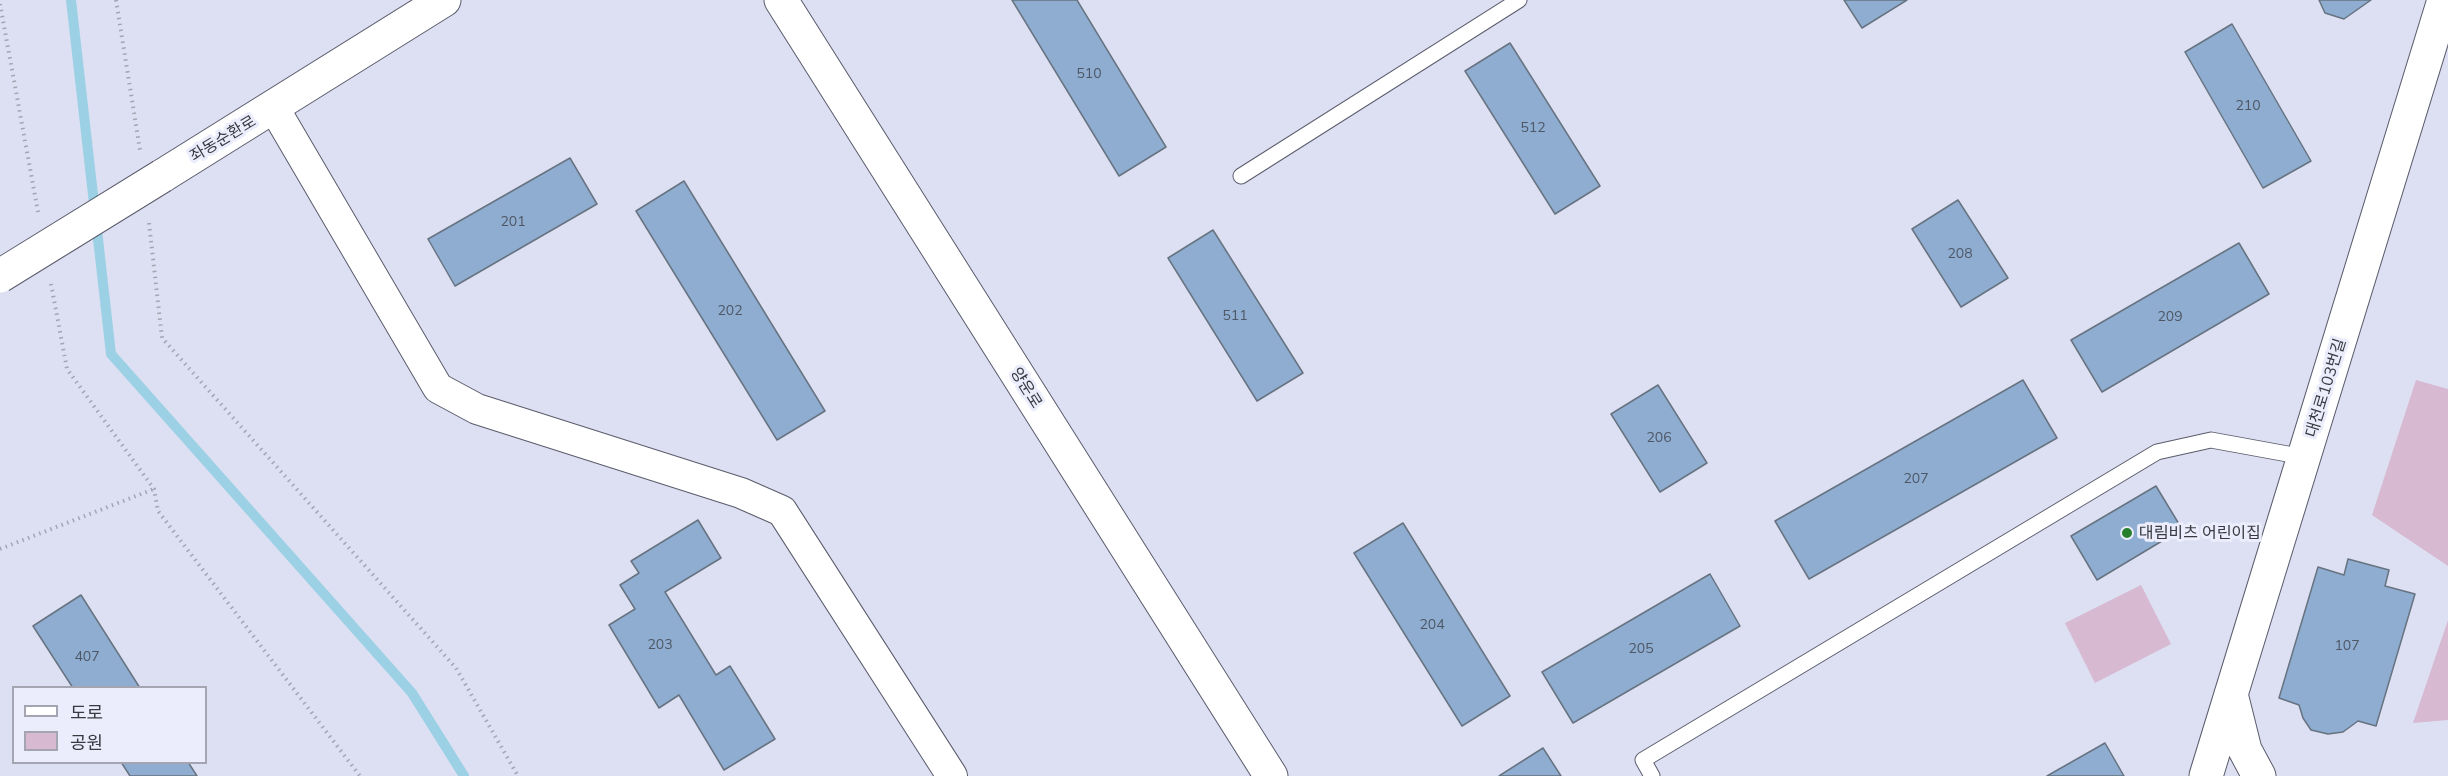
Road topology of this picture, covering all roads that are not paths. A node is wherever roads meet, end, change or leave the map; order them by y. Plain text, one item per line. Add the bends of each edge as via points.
1 (444, 0) edge
2 (782, 0) edge
3 (1519, 0) edge
4 (2444, 0) edge
5 (274, 108) junction
6 (1241, 176) dead end
7 (0, 276) edge
8 (2304, 457) junction
9 (2231, 694) junction
10 (952, 776) edge
11 (1271, 776) edge
12 (1652, 776) edge
13 (2206, 776) edge
14 (2259, 776) edge

1 - 5 street, 좌동순환로
2 - 11 street, 양운로
3 - 6 lane
4 - 8 street, 대천로103번길
5 - 7 street, 좌동순환로, bridge via 151,166
5 - 10 street via 438,388 477,409 741,493 782,511
8 - 9 street, 대천로103번길
8 - 12 lane via 2211,440 2157,452 1643,760
9 - 13 street, 대천로103번길
9 - 14 street via 2245,750

